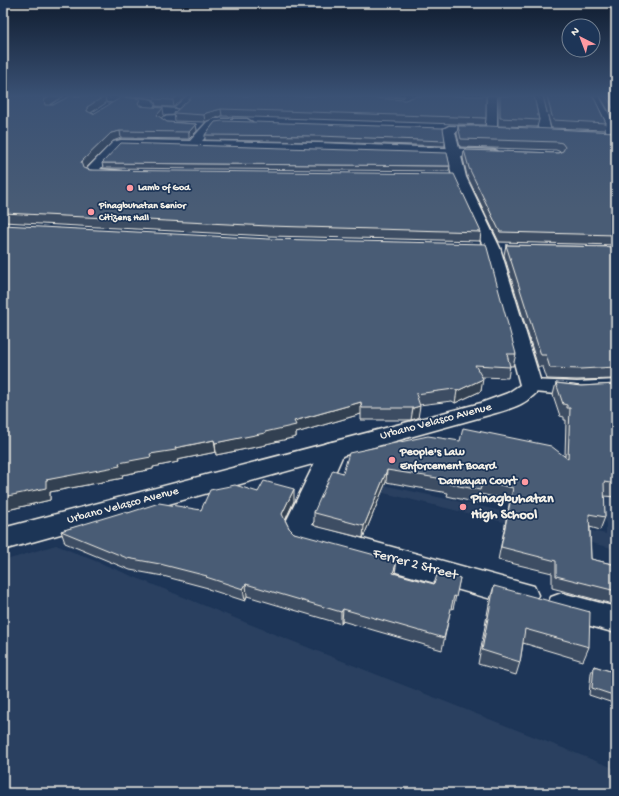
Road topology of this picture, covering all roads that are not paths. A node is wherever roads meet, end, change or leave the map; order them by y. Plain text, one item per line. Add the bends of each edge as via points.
1 (203, 133) edge
2 (446, 133) edge
3 (600, 135) edge
4 (615, 136) edge
5 (193, 145) junction
6 (453, 152) junction
7 (509, 154) edge
8 (132, 174) edge
9 (443, 176) edge
10 (459, 177) junction
11 (530, 386) junction
12 (616, 387) edge
13 (333, 450) junction
14 (3, 539) edge
15 (616, 620) edge

1 - 5 street
2 - 6 street
3 - 4 street
5 - 6 street
5 - 8 street via 118,144 90,172
6 - 7 street
6 - 10 street
9 - 10 street
10 - 11 street via 492,248
11 - 12 street via 577,389
11 - 13 street, Urbano Velasco Avenue via 518,397 503,404
13 - 14 street, Urbano Velasco Avenue
13 - 15 street, Ferrer 2 Street via 298,526 305,535

